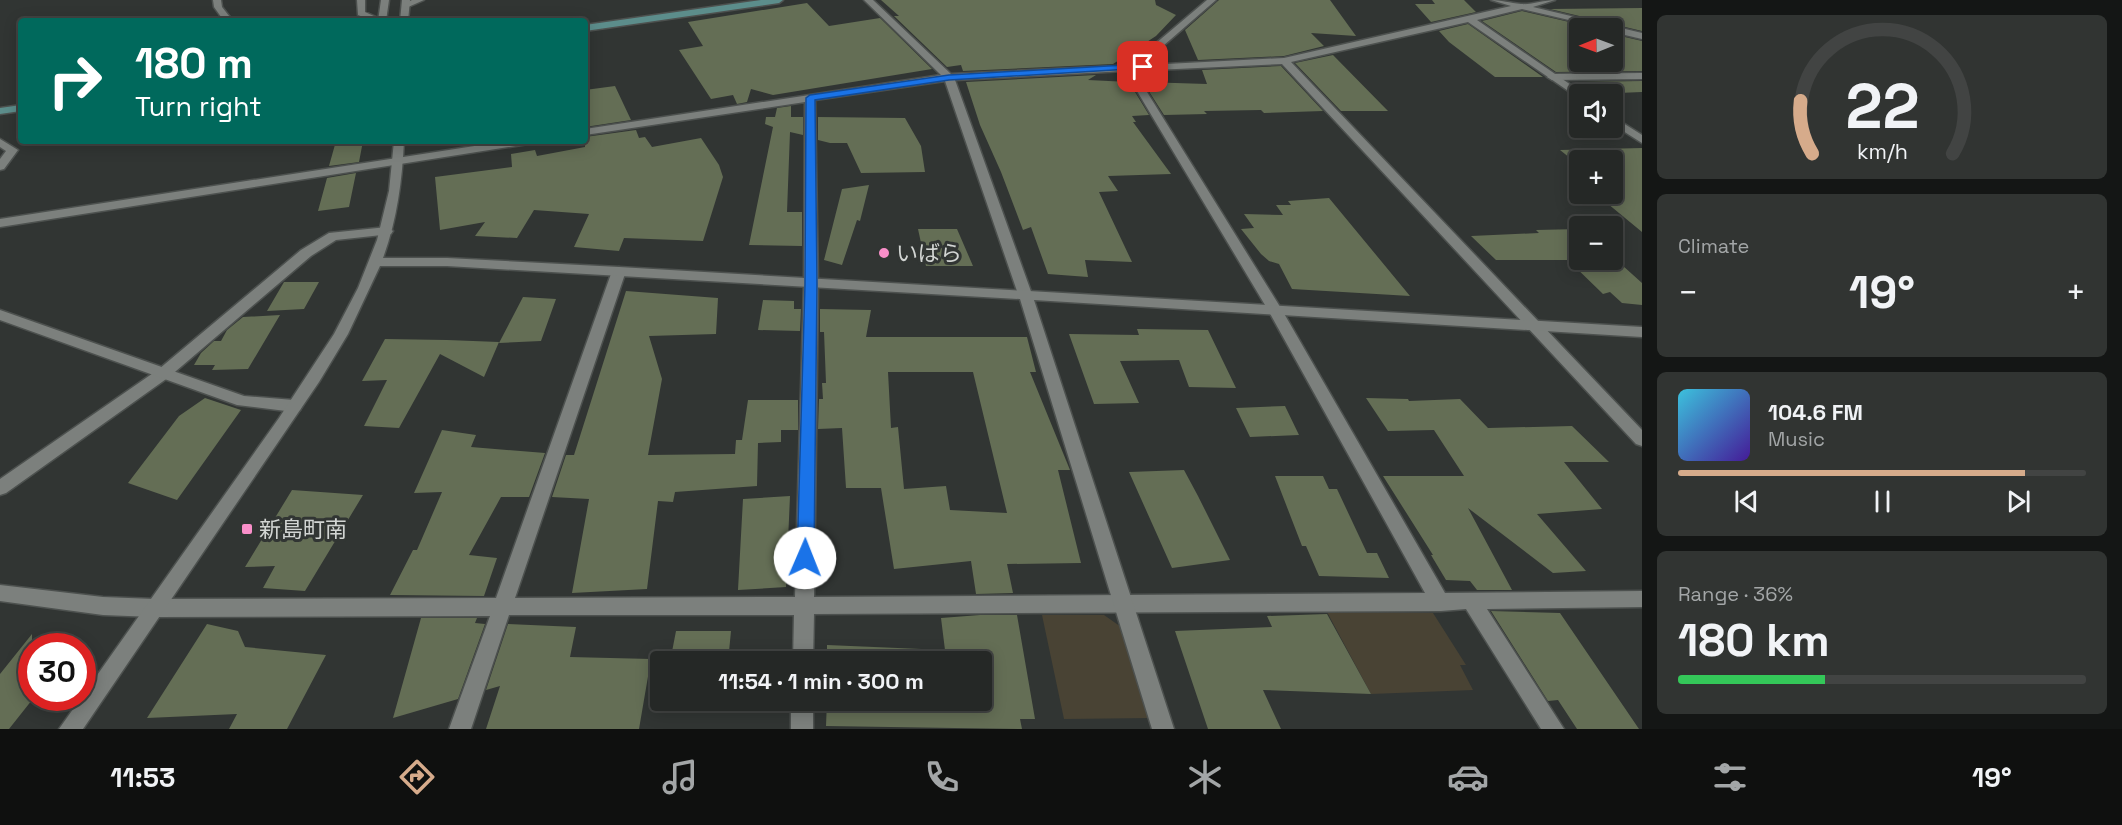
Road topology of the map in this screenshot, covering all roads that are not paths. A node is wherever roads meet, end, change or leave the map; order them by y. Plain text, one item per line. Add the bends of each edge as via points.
1 (217, 0) edge
2 (361, 0) edge
3 (386, 0) edge
4 (420, 0) edge
5 (730, 0) edge
6 (779, 0) edge
7 (868, 0) edge
8 (1212, 0) edge
9 (1496, 0) edge
10 (1551, 0) edge
11 (406, 3) edge
12 (1522, 7) junction
13 (227, 18) edge
14 (374, 18) edge
15 (383, 18) edge
16 (404, 18) edge
17 (1569, 18) edge
18 (1470, 19) junction
19 (588, 20) edge
20 (588, 28) edge
21 (1623, 32) edge
22 (1642, 36) edge
23 (1284, 61) junction
24 (1127, 67) junction
25 (1143, 67) junction
26 (1642, 76) edge
27 (949, 77) junction
28 (1552, 77) junction
29 (1569, 89) edge
30 (810, 98) junction
31 (18, 99) edge
32 (0, 102) edge
33 (18, 108) edge
34 (0, 111) edge
35 (1623, 127) edge
36 (588, 132) edge
37 (1642, 140) edge
38 (0, 142) edge
39 (399, 144) edge
40 (509, 144) edge
41 (399, 161) junction
42 (0, 167) edge
43 (0, 223) edge
44 (387, 231) junction
45 (376, 262) junction
46 (619, 272) junction
47 (811, 284) junction
48 (1026, 297) junction
49 (1275, 310) junction
50 (0, 315) edge
51 (1534, 326) junction
52 (1642, 332) edge
53 (164, 373) junction
54 (294, 406) junction
55 (1642, 440) edge
56 (0, 488) edge
57 (0, 593) edge
58 (1642, 600) edge
59 (1472, 602) junction
60 (1441, 603) junction
61 (804, 605) junction
62 (1124, 605) junction
63 (502, 607) junction
64 (154, 608) junction
65 (803, 651) edge
66 (802, 711) edge
67 (70, 729) edge
68 (460, 729) edge
69 (801, 729) edge
70 (1163, 729) edge
71 (1553, 729) edge

1 - 13 street
2 - 14 street via 361,13
3 - 15 street
4 - 11 street
5 - 19 main road
6 - 20 main road
7 - 27 street
8 - 25 street via 1145,57
9 - 12 street
10 - 12 street
11 - 16 street
12 - 17 street
12 - 18 street
18 - 23 street
18 - 28 street
21 - 22 street
23 - 25 street
23 - 51 street
24 - 25 street
24 - 27 street
24 - 49 street
26 - 28 street
27 - 30 street
27 - 48 street
28 - 29 street
30 - 36 street
30 - 47 street
31 - 32 main road
33 - 34 main road
35 - 37 street
38 - 42 street via 12,150
39 - 41 street
40 - 41 street
41 - 43 street
41 - 44 street
44 - 45 street
44 - 53 street via 333,236 306,254
45 - 46 street
45 - 54 street via 342,329
46 - 47 street
46 - 63 street
47 - 48 street
47 - 61 street
48 - 49 street
48 - 62 street
49 - 51 street
49 - 60 street
50 - 53 street
51 - 52 street
51 - 55 street
53 - 54 street via 243,401
53 - 56 street
54 - 64 street
57 - 64 street
58 - 59 street
59 - 60 street
59 - 71 street
60 - 62 street
61 - 62 street
61 - 63 street
61 - 65 street
62 - 70 street
63 - 64 street
63 - 68 street
64 - 67 street
66 - 69 street

